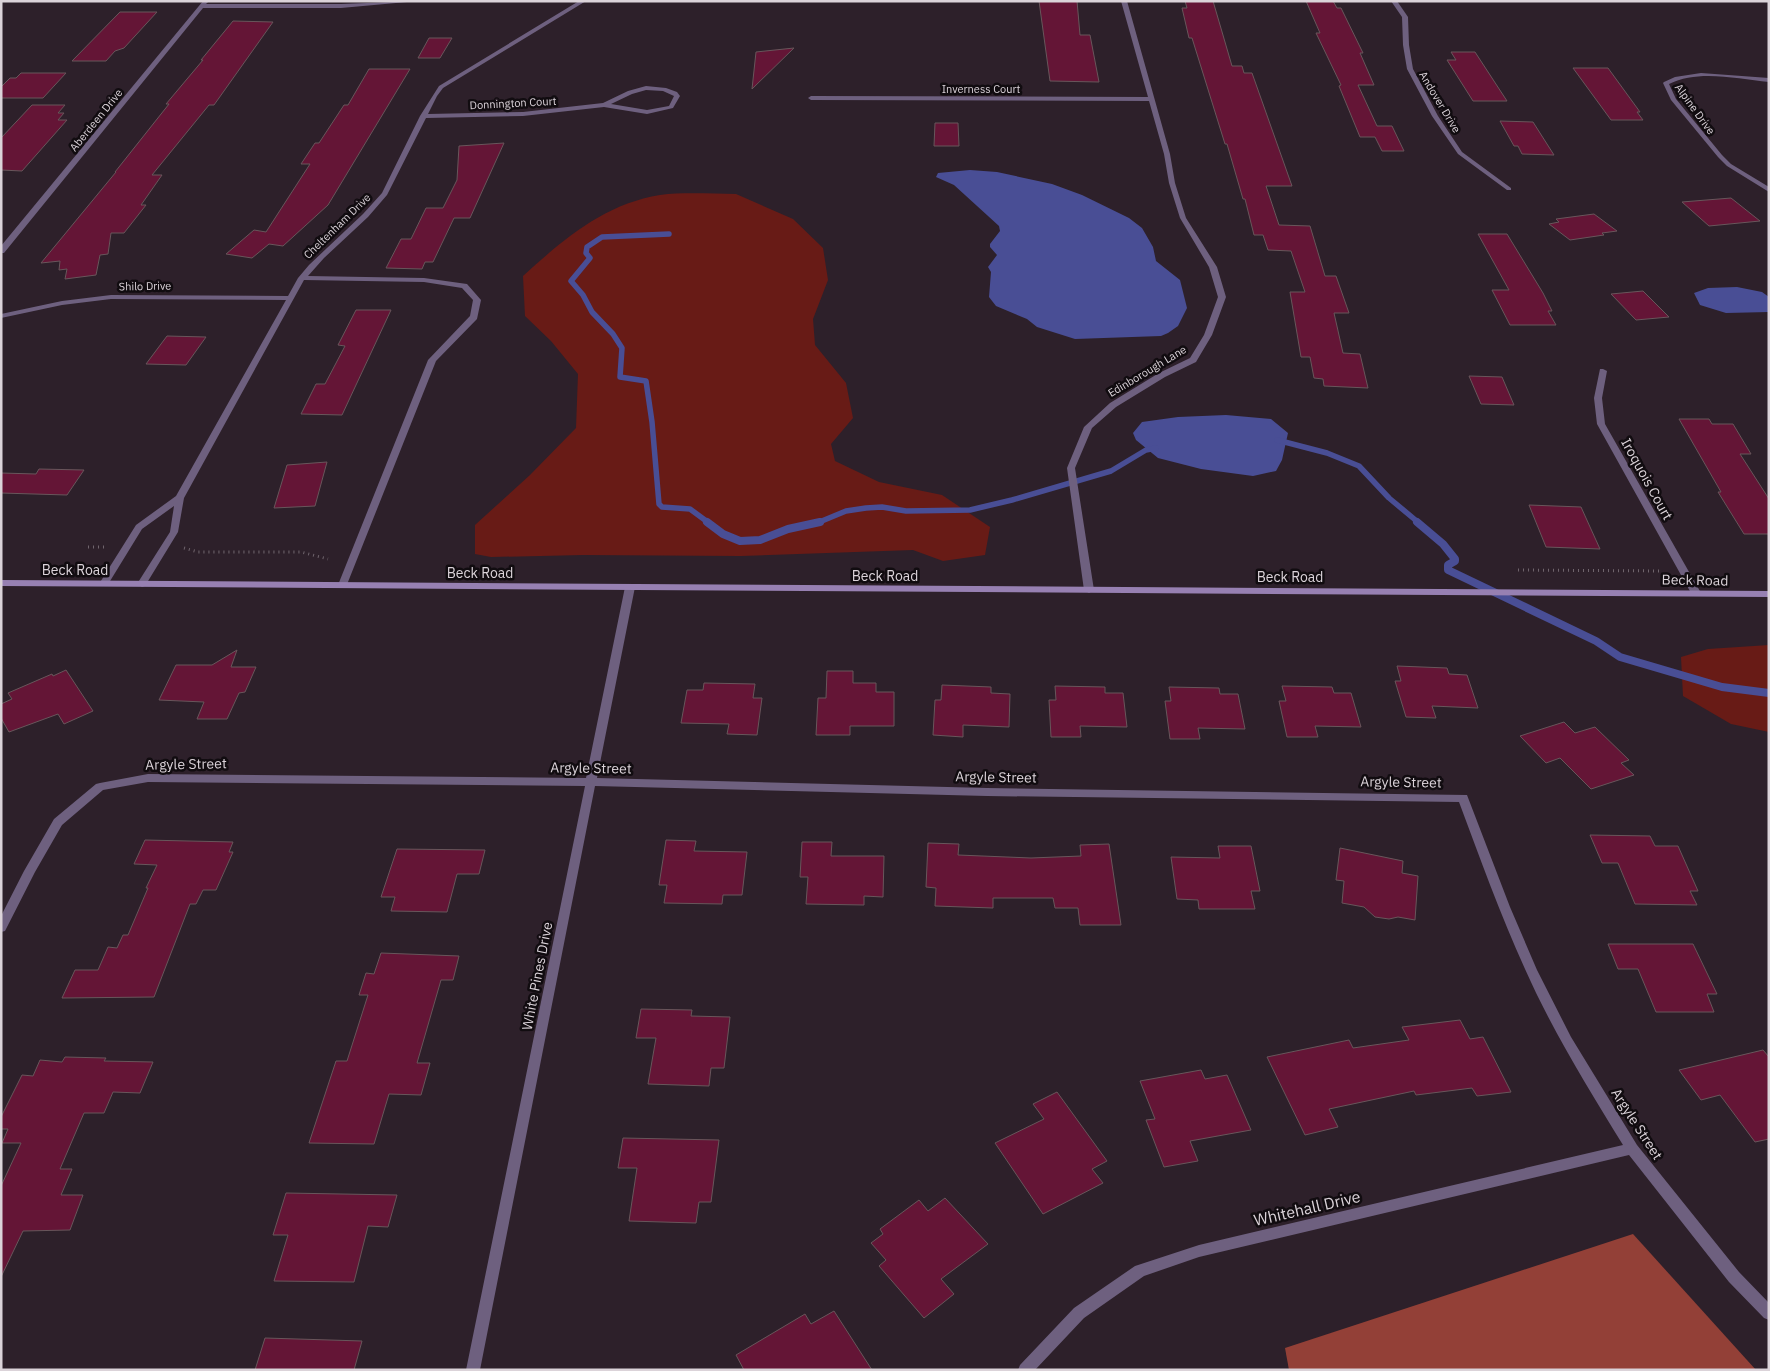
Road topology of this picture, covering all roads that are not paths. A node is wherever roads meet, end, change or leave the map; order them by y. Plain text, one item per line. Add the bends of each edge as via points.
1 (415, 1) edge
2 (582, 1) edge
3 (1124, 1) edge
4 (1394, 1) edge
5 (205, 3) edge
6 (1769, 80) edge
7 (811, 98) dead end
8 (1151, 99) junction
9 (604, 104) junction
10 (423, 116) junction
11 (1509, 189) dead end
12 (1769, 190) edge
13 (1, 251) edge
14 (302, 278) junction
15 (291, 298) junction
16 (1, 316) edge
17 (1603, 371) dead end
18 (180, 498) junction
19 (1, 583) edge
20 (104, 584) junction
21 (142, 584) junction
22 (343, 585) junction
23 (630, 587) junction
24 (1089, 590) junction
25 (1696, 593) junction
26 (1769, 594) edge
27 (591, 782) junction
28 (1, 928) edge
29 (1632, 1150) junction
30 (1769, 1312) edge
31 (473, 1370) edge
32 (1025, 1370) edge

1 - 5 street via 351,6
2 - 10 street, Cheltenham Drive via 441,88
3 - 8 street, Edinborough Lane
4 - 11 street, Andover Drive via 1404,17 1410,70 1434,116 1460,153
5 - 13 street, Aberdeen Drive
6 - 12 street, Alpine Drive via 1688,76 1666,83 1670,94 1720,156
7 - 8 street, Inverness Court
8 - 24 street, Edinborough Lane via 1183,218 1213,267 1222,297 1208,335 1193,360 1113,405 1088,427 1071,468
9 - 9 street, Donnington Court via 647,112 671,107 677,96 668,90 640,88
9 - 10 street, Donnington Court via 523,114
10 - 14 street, Cheltenham Drive via 385,194
14 - 15 street, Cheltenham Drive
14 - 22 street via 424,280 464,286 477,300 474,317 432,360
15 - 16 street, Shilo Drive via 111,297 62,302
15 - 18 street, Cheltenham Drive
17 - 25 street, Iroquois Court via 1598,398 1601,424
18 - 20 street, Cheltenham Drive via 139,527
18 - 21 street, Cheltenham Drive via 174,532
19 - 20 main road, Beck Road
20 - 21 main road, Beck Road
21 - 22 main road, Beck Road
22 - 23 main road, Beck Road
23 - 24 main road, Beck Road
23 - 27 street, White Pines Drive
24 - 25 main road, Beck Road
25 - 26 main road, Beck Road
27 - 28 street, Argyle Street via 148,778 100,787 58,822
27 - 29 street, Argyle Street via 987,792 1463,798 1531,970 1567,1041
27 - 31 street, White Pines Drive
29 - 30 street, Argyle Street via 1734,1277
29 - 32 street, Whitehall Drive via 1199,1251 1140,1271 1079,1313

